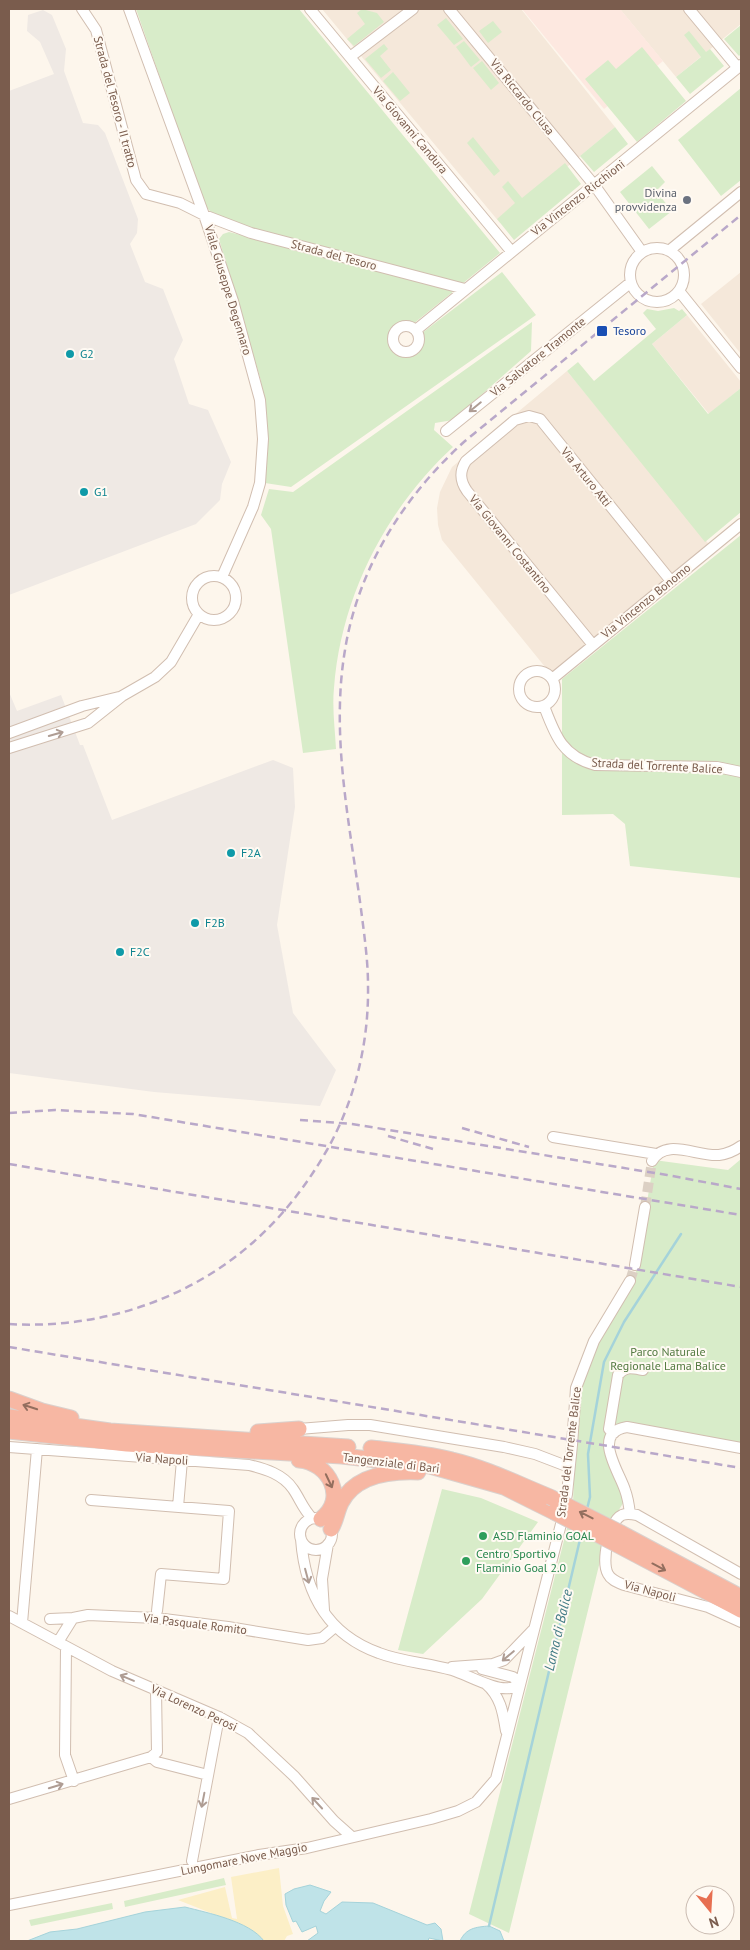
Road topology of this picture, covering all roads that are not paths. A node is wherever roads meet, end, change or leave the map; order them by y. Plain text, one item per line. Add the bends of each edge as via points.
1 (82, 9) edge
2 (129, 9) edge
3 (310, 9) edge
4 (413, 9) edge
5 (449, 9) edge
6 (689, 9) edge
7 (350, 58) junction
8 (740, 66) edge
9 (594, 186) junction
10 (741, 192) edge
11 (204, 215) junction
12 (670, 250) junction
13 (511, 251) junction
14 (642, 252) junction
15 (630, 283) junction
16 (465, 289) junction
17 (679, 292) junction
18 (416, 330) dead end
19 (741, 368) edge
20 (446, 431) dead end
21 (489, 442) joint
22 (741, 524) edge
23 (222, 576) junction
24 (671, 581) junction
25 (199, 614) junction
26 (593, 645) junction
27 (552, 679) junction
28 (122, 696) junction
29 (544, 706) junction
30 (9, 732) edge
31 (9, 740) edge
32 (9, 748) edge
33 (741, 772) edge
34 (553, 1137) dead end
35 (741, 1146) edge
36 (645, 1207) tunnel mouth
37 (635, 1265) tunnel mouth
38 (630, 1280) tunnel mouth
39 (642, 1370) dead end
40 (9, 1399) edge
41 (9, 1417) edge
42 (298, 1429) joint
43 (110, 1431) junction
44 (11, 1432) edge
45 (614, 1433) junction
46 (164, 1435) junction
47 (9, 1446) edge
48 (741, 1448) edge
49 (37, 1449) junction
50 (184, 1454) junction
51 (570, 1467) junction
52 (485, 1481) junction
53 (91, 1500) dead end
54 (299, 1502) junction
55 (178, 1507) junction
56 (630, 1514) junction
57 (323, 1527) junction
58 (301, 1533) junction
59 (618, 1539) junction
60 (741, 1574) edge
61 (741, 1597) edge
62 (324, 1610) junction
63 (741, 1610) edge
64 (157, 1611) dead end
65 (9, 1616) edge
66 (73, 1618) junction
67 (50, 1619) dead end
68 (741, 1622) edge
69 (22, 1623) junction
70 (335, 1628) junction
71 (534, 1629) junction
72 (62, 1645) junction
73 (474, 1666) junction
74 (440, 1667) junction
75 (484, 1682) junction
76 (520, 1684) junction
77 (156, 1690) junction
78 (219, 1718) junction
79 (507, 1735) junction
80 (151, 1757) junction
81 (208, 1775) junction
82 (74, 1780) junction
83 (9, 1799) edge
84 (476, 1802) joint
85 (352, 1837) junction
86 (192, 1862) dead end
87 (9, 1905) edge

1 - 11 street, Strada del Tesoro - II tratto via 96,30 136,180 146,194 180,203
2 - 11 street, Viale Giuseppe Degennaro
3 - 7 street, Via Giovanni Candura
4 - 7 street
5 - 9 street, Via Riccardo Ciusa
6 - 8 street
7 - 13 street, Via Giovanni Candura
8 - 9 street, Via Vincenzo Ricchioni
9 - 13 street, Via Vincenzo Ricchioni
9 - 14 street, Via Riccardo Ciusa
10 - 12 street
11 - 16 street, Strada del Tesoro via 251,233
11 - 23 street, Viale Giuseppe Degennaro via 250,359 260,400 263,439 260,483 253,507
12 - 14 street via 656,247
12 - 17 street via 677,255 684,269
13 - 16 street, Via Vincenzo Ricchioni
14 - 15 street via 631,266
15 - 17 street via 640,297 656,302 672,298
15 -> 20 street, Via Salvatore Tramonte
16 - 18 street, Via Vincenzo Ricchioni
17 - 19 street
21 - 24 street, Via Arturo Atti via 515,420 529,416 540,419
21 - 26 street, Via Giovanni Costantino via 462,466 460,478 463,485
22 - 24 street, Via Vincenzo Bonomo
23 - 25 street via 210,575 195,586 192,604
23 - 25 street via 233,585 236,606 219,620
24 - 26 street, Via Vincenzo Bonomo
25 - 28 street via 172,662 155,677
26 - 27 street, Via Vincenzo Bonomo
27 - 29 street via 554,694
27 - 29 street via 536,672 525,677 520,688 522,699 527,704
28 - 30 street via 82,706
32 -> 28 street via 88,723
29 - 33 street, Strada del Torrente Balice via 567,752 580,761 594,765 717,768
30 - 31 street
34 - 35 street via 654,1157 668,1148 717,1155
36 - 37 street
38 - 51 street, Strada del Torrente Balice via 594,1341 576,1388
39 - 45 street via 622,1369 618,1376 609,1429
43 -> 40 highway
41 - 43 highway, Tangenziale di Bari
42 - 46 highway via 259,1432 210,1430
42 - 51 street via 370,1425 504,1447
43 - 46 highway, Tangenziale di Bari
44 - 50 highway, Tangenziale di Bari via 127,1444
45 - 48 street via 627,1427
45 - 56 street via 610,1439 610,1455 625,1488
59 -> 46 highway, Tangenziale di Bari, bridge via 550,1497 454,1460 396,1450
47 - 49 street, Via Napoli
49 - 50 street, Via Napoli
49 - 69 street
50 - 52 highway, Tangenziale di Bari via 386,1460 430,1466
50 - 54 street, Via Napoli via 267,1470 282,1477
50 - 55 street
50 -> 57 highway via 309,1461 326,1473 333,1489 332,1507
51 - 71 street, Strada del Torrente Balice via 561,1524
52 - 57 highway via 452,1480 418,1472 381,1474 361,1482 347,1493
52 - 59 highway, Tangenziale di Bari, bridge
53 - 55 street
54 - 57 street, Via Napoli
54 - 58 street, Via Napoli
55 - 64 street via 229,1511 224,1579 161,1574
56 - 60 street via 638,1515
56 - 68 street, Via Napoli via 616,1519 610,1533 605,1565 612,1580 708,1607
57 - 58 street via 303,1524
57 - 58 street via 320,1549 310,1549 303,1543
57 - 62 street
58 -> 62 street, Via Napoli via 302,1560 309,1585
59 - 61 highway, Tangenziale di Bari
59 -> 63 highway, Tangenziale di Bari
62 - 70 street, Via Napoli
65 - 69 street, Via Lorenzo Perosi
66 - 67 street, Via Pasquale Romito
66 - 70 street, Via Pasquale Romito via 88,1615 156,1618 308,1640 322,1638
66 - 72 street
69 - 72 street, Via Lorenzo Perosi
70 - 74 street via 379,1653
71 -> 73 street via 504,1660
71 - 76 street, Strada del Torrente Balice
77 -> 72 street, Via Lorenzo Perosi
72 - 82 street via 65,1755
73 - 74 street
73 - 76 street via 514,1677
74 - 75 street
75 - 76 street via 509,1689
75 - 79 street via 494,1691 501,1706
76 - 79 street, Strada del Torrente Balice
77 - 78 street, Via Lorenzo Perosi
77 - 80 street via 157,1752
78 - 81 street
85 -> 78 street, Via Lorenzo Perosi via 295,1776 248,1733
79 - 84 street, Strada del Torrente Balice via 496,1779
80 - 81 street via 157,1762
80 - 82 street
81 -> 86 street
83 -> 82 street
84 - 85 street, Lungomare Nove Maggio via 458,1811
85 - 87 street, Lungomare Nove Maggio

